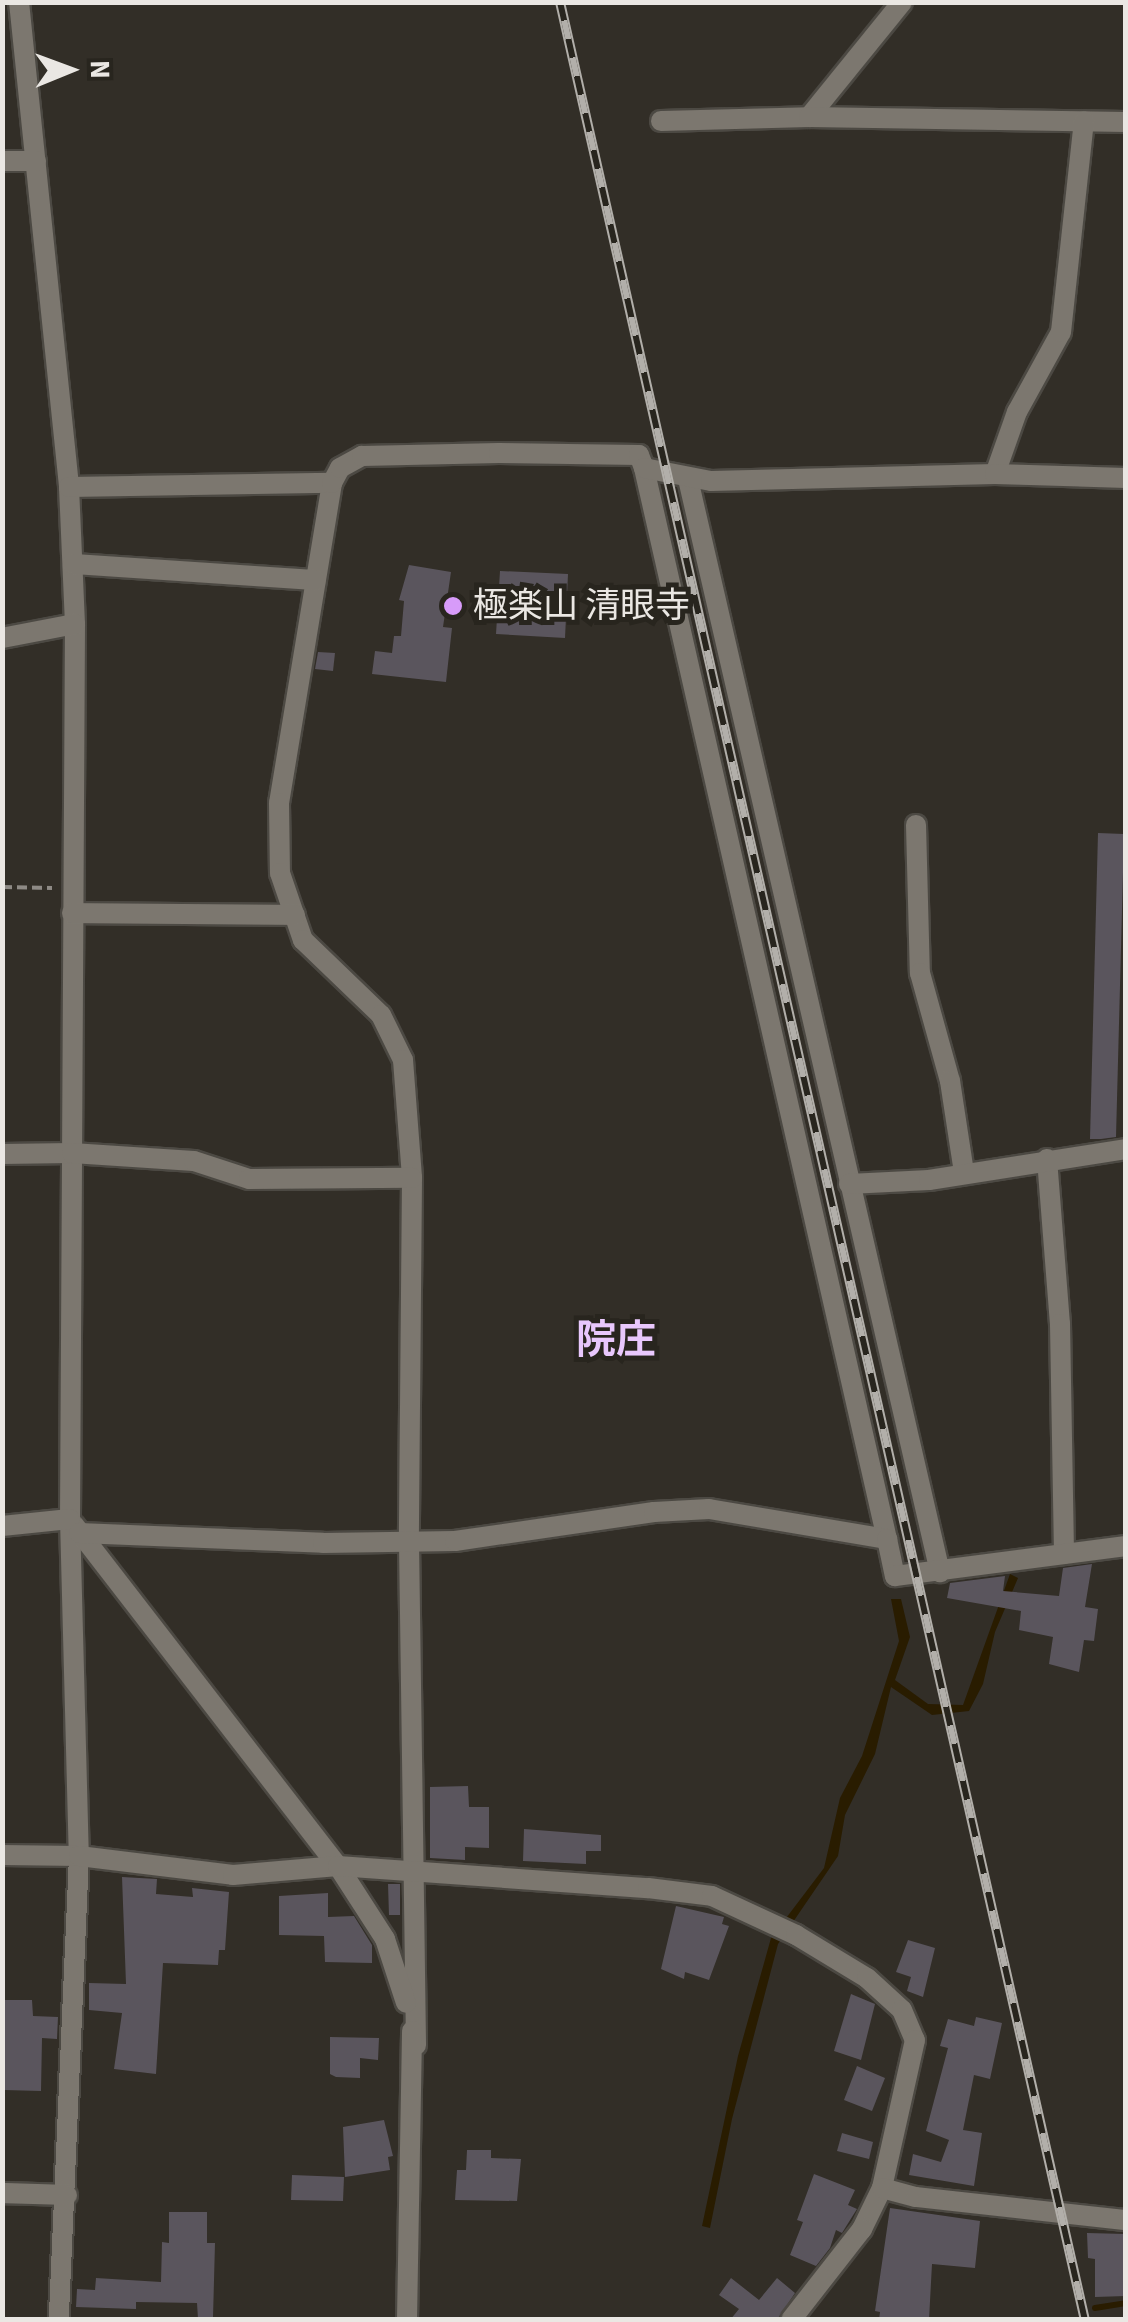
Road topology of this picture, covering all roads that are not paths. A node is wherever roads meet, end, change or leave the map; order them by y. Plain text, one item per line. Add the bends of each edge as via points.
1 (19, 2) edge
2 (902, 2) edge
3 (809, 117) junction
4 (661, 121) dead end
5 (1084, 121) junction
6 (1126, 122) edge
7 (36, 160) junction
8 (2, 161) edge
9 (644, 468) junction
10 (995, 474) junction
11 (1126, 478) edge
12 (688, 479) junction
13 (332, 483) junction
14 (69, 488) junction
15 (73, 564) junction
16 (314, 580) junction
17 (76, 624) junction
18 (2, 638) edge
19 (916, 825) dead end
20 (72, 913) junction
21 (294, 915) junction
22 (1126, 1149) edge
23 (72, 1153) junction
24 (2, 1154) edge
25 (1047, 1159) junction
26 (964, 1173) junction
27 (412, 1178) junction
28 (850, 1184) junction
29 (2, 1526) edge
30 (74, 1526) junction
31 (887, 1540) junction
32 (409, 1542) junction
33 (1126, 1546) edge
34 (1064, 1554) junction
35 (940, 1572) junction
36 (2, 1855) edge
37 (80, 1856) junction
38 (338, 1866) junction
39 (413, 1869) junction
40 (416, 2045) junction
41 (882, 2188) junction
42 (2, 2193) edge
43 (67, 2195) junction
44 (1126, 2220) edge
45 (59, 2320) edge
46 (406, 2320) edge
47 (792, 2320) edge

1 - 7 street
2 - 3 street
3 - 4 street
3 - 5 street
5 - 6 street
5 - 10 street via 1062,332 1017,412
7 - 8 street
7 - 14 street
9 - 12 street
9 - 13 street via 639,456 362,456 340,468
9 - 31 street
10 - 11 street
10 - 12 street
12 - 28 street
13 - 14 street
13 - 16 street
14 - 15 street
15 - 16 street
15 - 17 street
16 - 21 street via 279,803 280,873
17 - 18 street
17 - 20 street
19 - 26 street via 920,973 950,1081
20 - 21 street
20 - 23 street
21 - 27 street via 303,940 381,1015 403,1060
22 - 25 street
23 - 24 street
23 - 27 street via 194,1161 248,1179
23 - 30 street
25 - 26 street
25 - 34 street via 1060,1324
26 - 28 street
27 - 32 street
28 - 35 street
29 - 30 street
30 - 32 street via 324,1543
30 - 37 street
30 - 38 street
31 - 32 street via 709,1508
31 - 35 street via 895,1576
32 - 39 street
33 - 34 street
34 - 35 street
36 - 37 street
37 - 38 street via 233,1875
37 - 43 street
38 - 39 street
38 - 40 street via 385,1938
39 - 40 street
39 - 41 street via 712,1896 796,1935 878,1988 902,2010 915,2040
40 - 46 street
41 - 44 street via 916,2198
41 - 47 street via 862,2229
42 - 43 street
43 - 45 street

